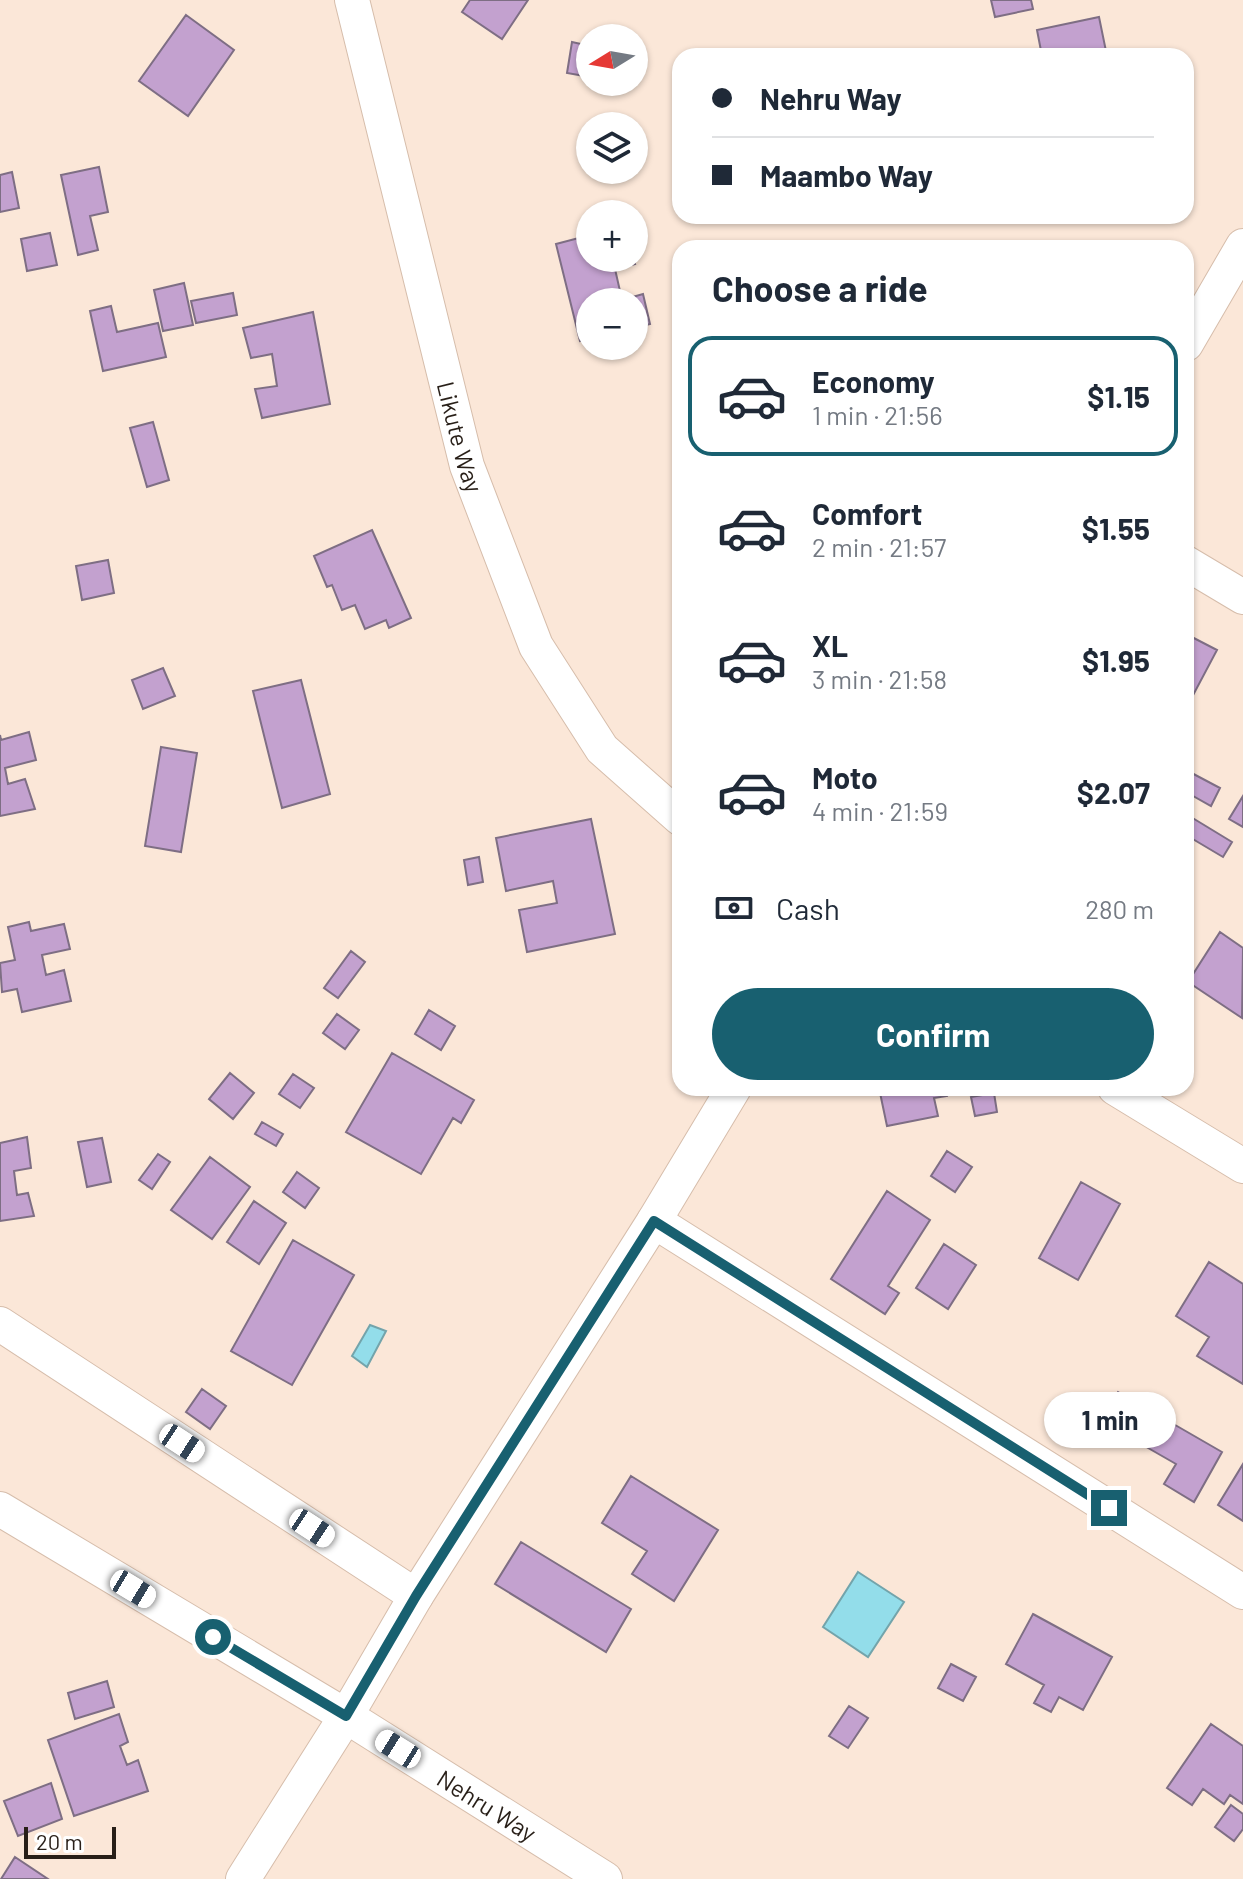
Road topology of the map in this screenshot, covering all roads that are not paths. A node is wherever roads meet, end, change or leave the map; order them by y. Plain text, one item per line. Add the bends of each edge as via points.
1 (352, 0) edge
2 (1243, 246) edge
3 (1194, 330) edge
4 (1194, 568) edge
5 (1243, 597) edge
6 (672, 811) edge
7 (729, 1096) edge
8 (1128, 1096) edge
9 (1243, 1166) edge
10 (654, 1221) junction
11 (0, 1324) edge
12 (0, 1509) edge
13 (1243, 1592) edge
14 (416, 1596) junction
15 (346, 1716) junction
16 (243, 1879) edge
17 (605, 1879) edge

1 - 6 street, Likute Way via 467,466 536,646 602,749
2 - 3 street
4 - 5 street
7 - 10 street
8 - 9 street
10 - 13 street
10 - 14 street
11 - 14 street
12 - 15 street, Nehru Way
14 - 15 street
15 - 16 street
15 - 17 street, Nehru Way

